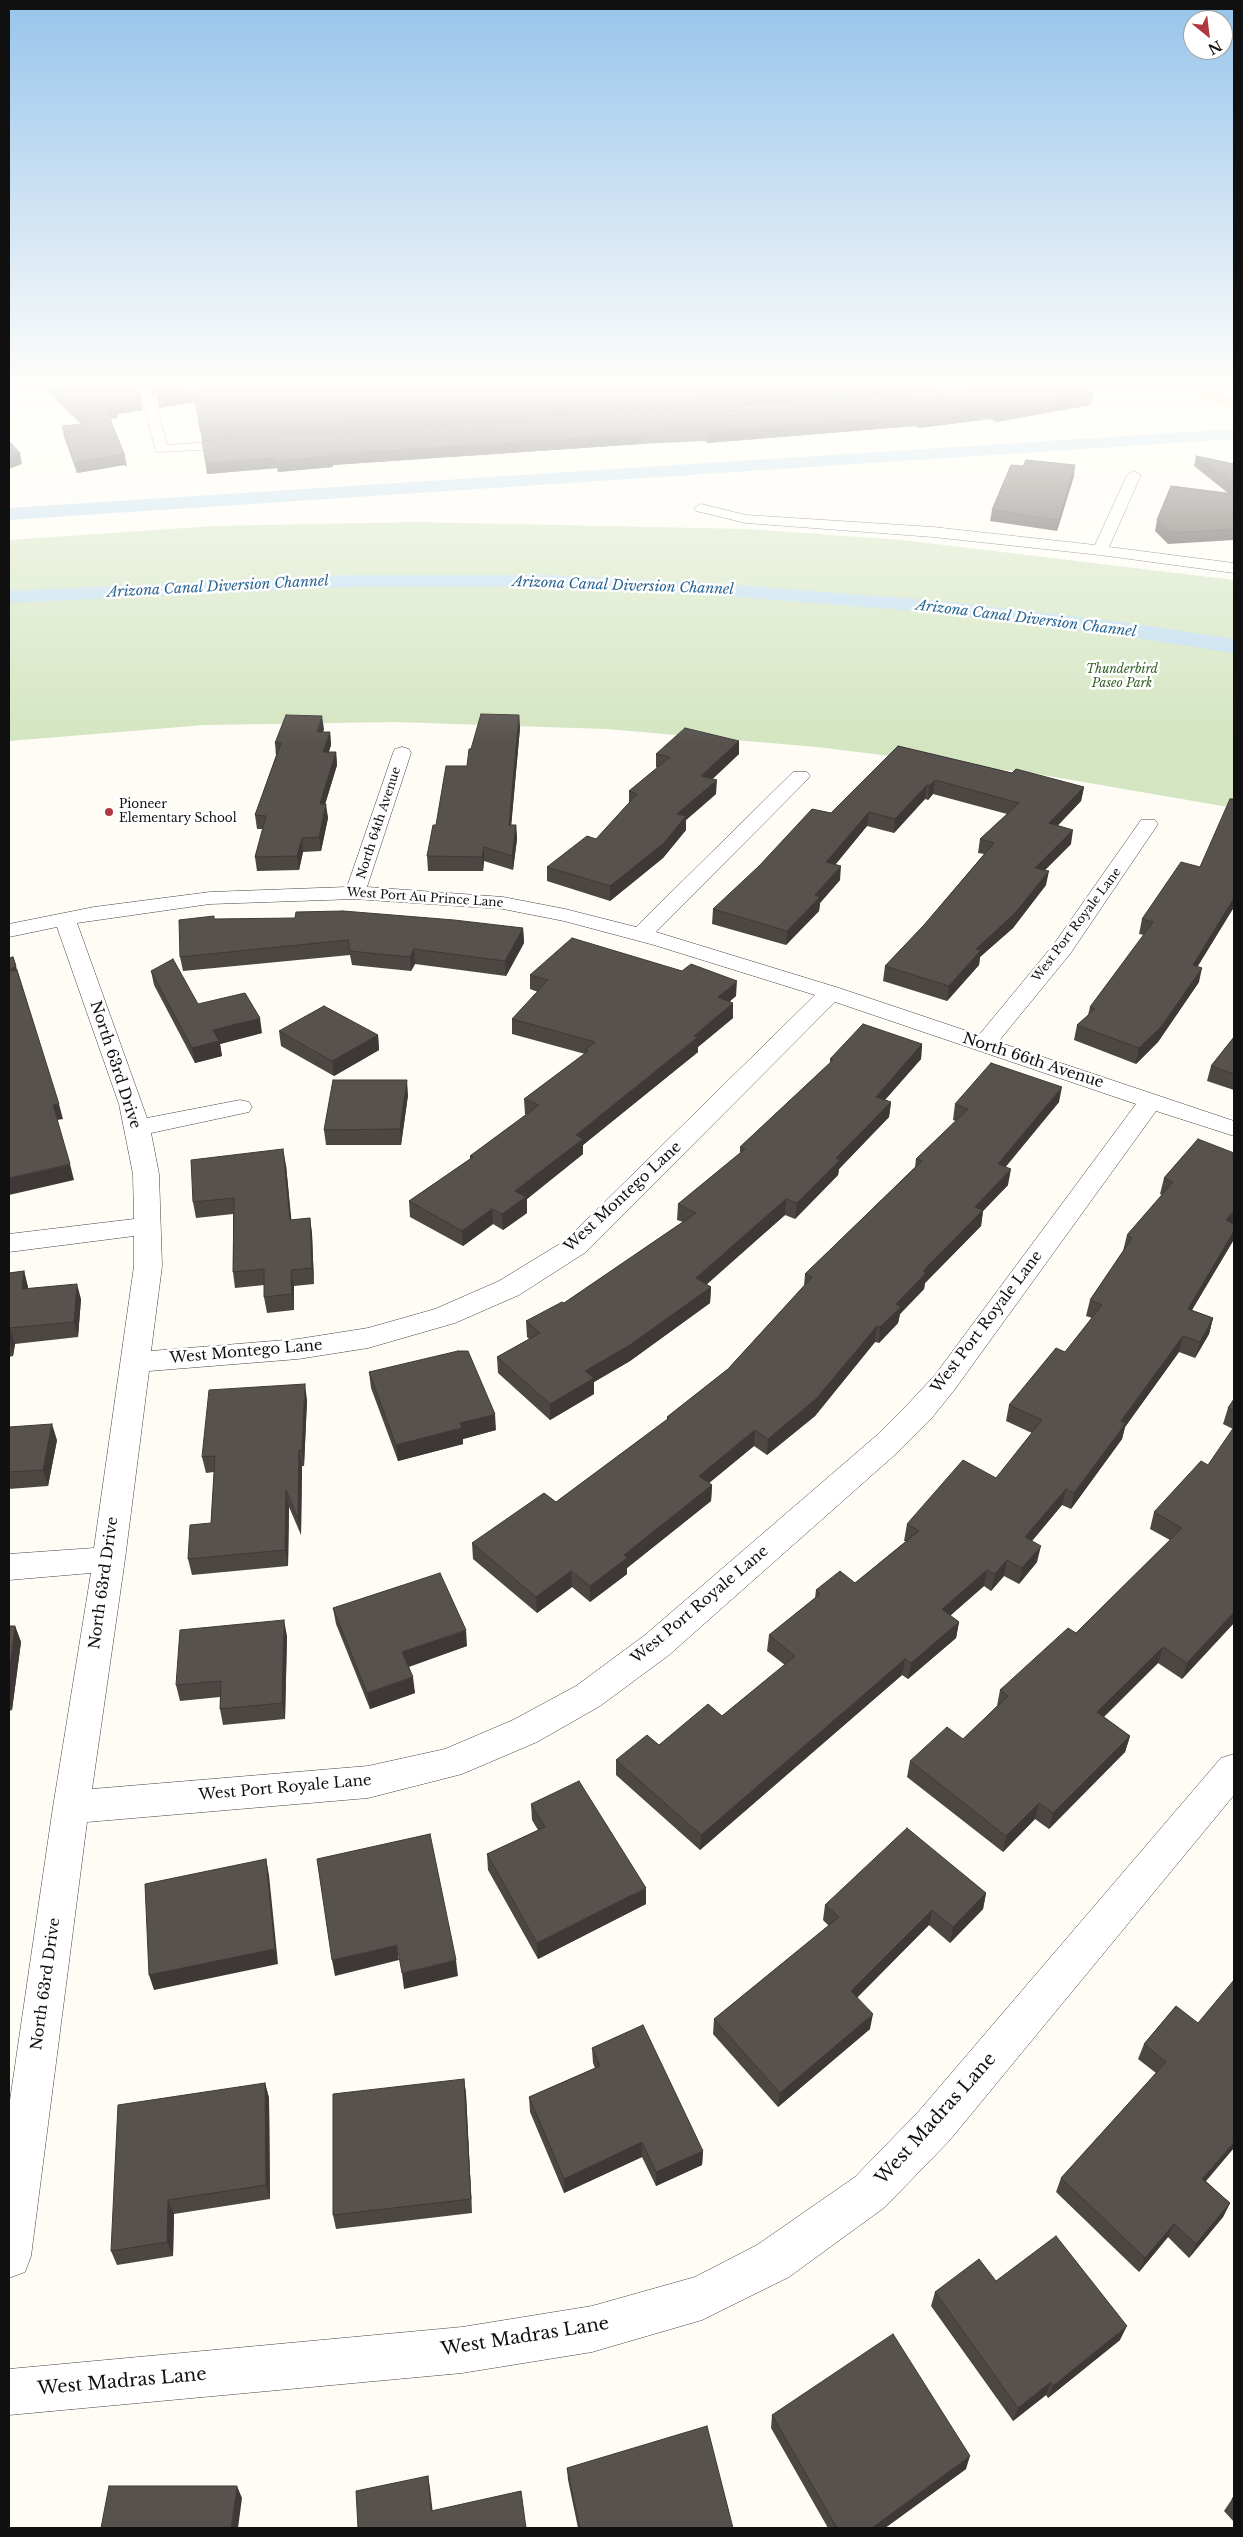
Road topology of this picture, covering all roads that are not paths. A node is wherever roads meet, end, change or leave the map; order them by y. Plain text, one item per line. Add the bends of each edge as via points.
1 (1120, 506) edge
2 (701, 508) dead end
3 (1100, 550) junction
4 (1234, 568) edge
5 (402, 752) dead end
6 (800, 776) dead end
7 (1148, 824) dead end
8 (355, 893) junction
9 (65, 918) junction
10 (9, 930) edge
11 (641, 934) junction
12 (831, 993) junction
13 (983, 1045) junction
14 (1150, 1100) junction
15 (240, 1108) dead end
16 (137, 1128) junction
17 (1234, 1129) edge
18 (148, 1226) junction
19 (9, 1243) edge
20 (135, 1362) junction
21 (109, 1559) junction
22 (9, 1567) edge
23 (1234, 1769) edge
24 (71, 1807) junction
25 (9, 2256) edge
26 (9, 2392) edge

1 - 3 street
2 - 3 street via 746,519 933,532
3 - 4 street
5 - 8 street, North 64th Avenue
6 - 11 street
7 - 13 street, West Port Royale Lane via 1062,949
8 - 9 street, West Port Au Prince Lane via 210,898
8 - 11 street, West Port Au Prince Lane via 503,903
9 - 10 street, West Port Au Prince Lane
9 - 16 street, North 63rd Drive
11 - 12 street, West Port Au Prince Lane
12 - 13 street, North 66th Avenue
12 - 20 street, West Montego Lane via 576,1246 509,1288 445,1316 368,1338 298,1349
13 - 14 street, North 66th Avenue
14 - 17 street, North 66th Avenue
14 - 24 street, West Port Royale Lane via 945,1382 920,1410 887,1444 657,1645 588,1696 525,1731 448,1764 368,1782
15 - 16 street
16 - 18 street, North 63rd Drive via 146,1174
18 - 19 street
18 - 20 street, North 63rd Drive via 148,1266
20 - 21 street, North 63rd Drive
21 - 22 street
21 - 24 street, North 63rd Drive
23 - 26 street, West Madras Lane via 934,2126 870,2192 773,2260 702,2298 592,2329 462,2350
24 - 25 street, North 63rd Drive

